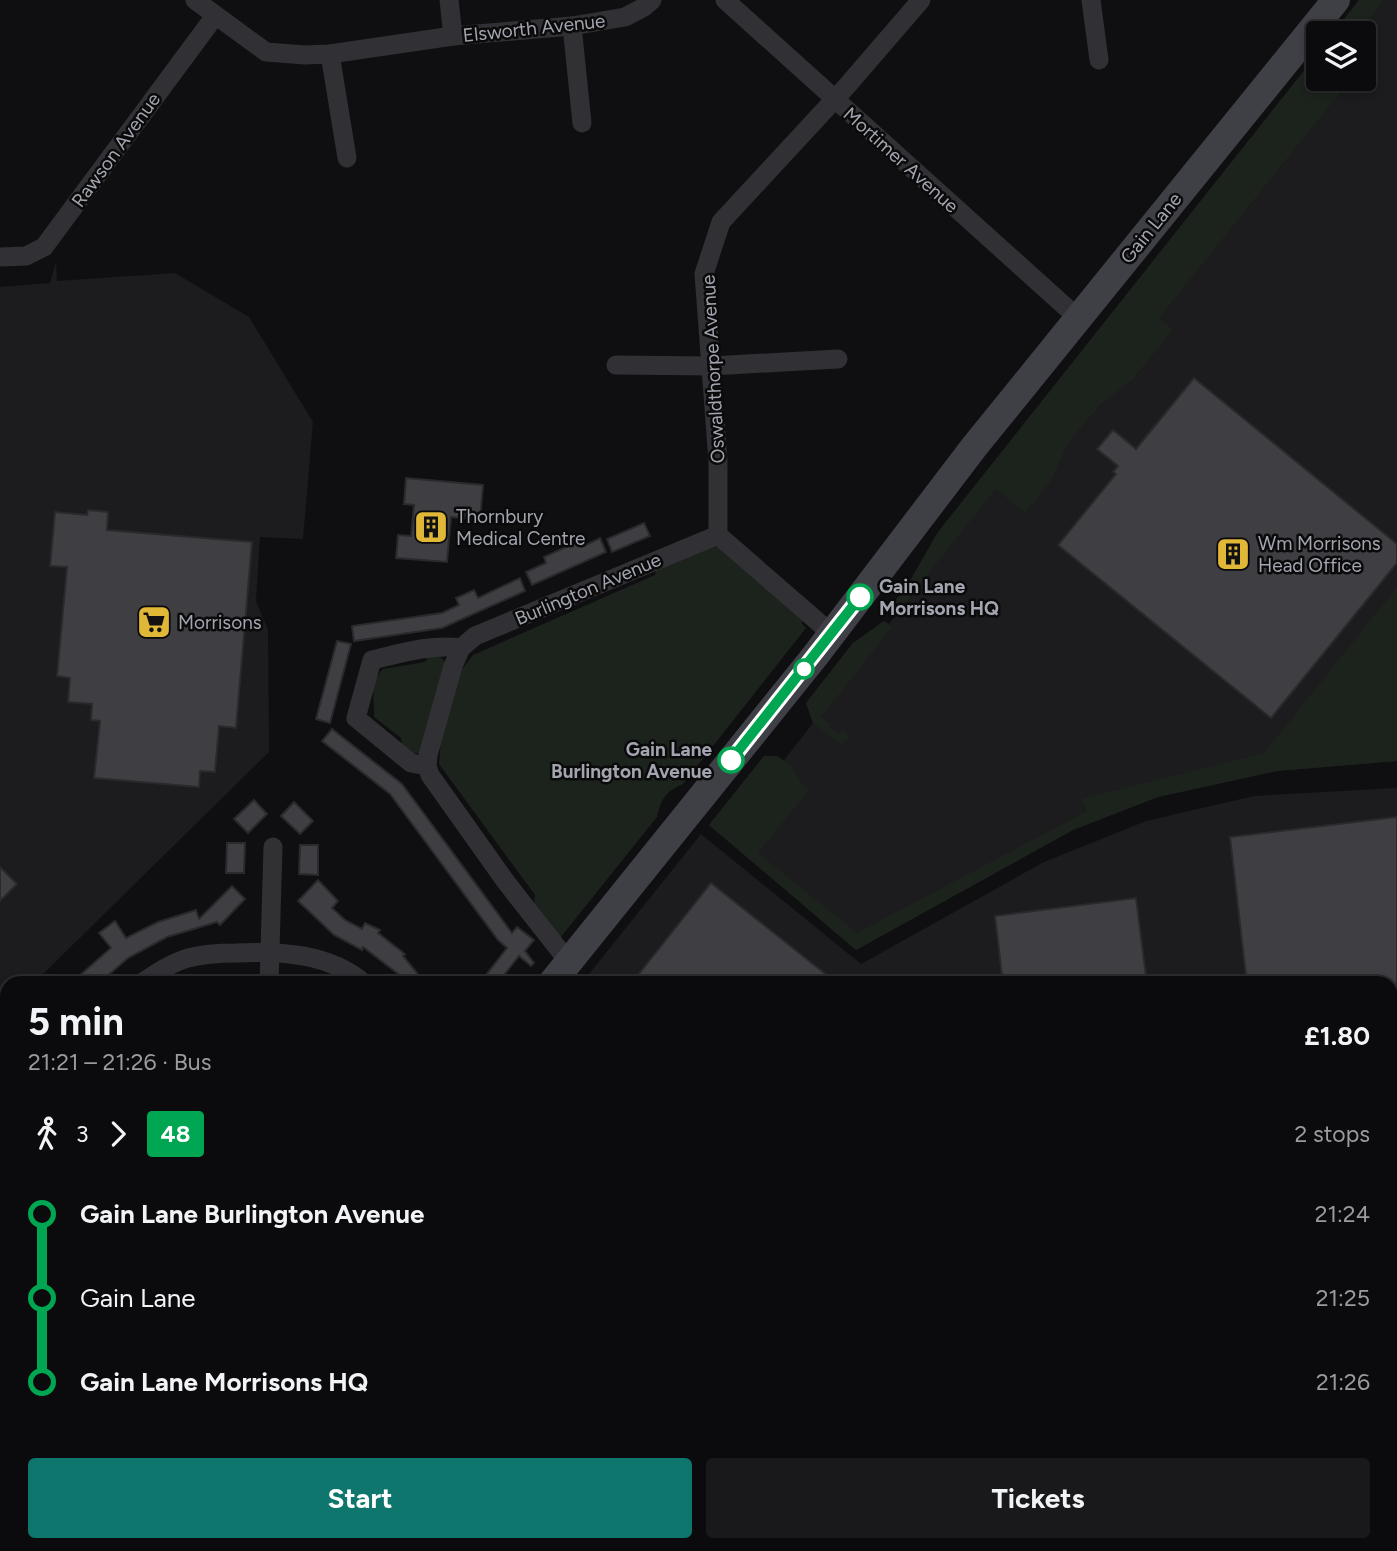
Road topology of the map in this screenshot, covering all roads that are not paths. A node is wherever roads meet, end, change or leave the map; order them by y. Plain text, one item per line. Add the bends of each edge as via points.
1 (195, 0) edge
2 (449, 0) edge
3 (652, 0) edge
4 (725, 0) edge
5 (922, 0) edge
6 (1091, 0) edge
7 (1331, 2) edge
8 (215, 16) junction
9 (572, 26) junction
10 (453, 36) junction
11 (330, 54) junction
12 (1099, 60) dead end
13 (835, 100) junction
14 (582, 123) dead end
15 (347, 158) dead end
16 (0, 257) edge
17 (1078, 318) junction
18 (838, 359) dead end
19 (616, 365) dead end
20 (711, 366) junction
21 (718, 535) junction
22 (832, 634) junction
23 (461, 648) junction
24 (427, 766) junction
25 (273, 848) dead end
26 (271, 951) junction
27 (568, 961) junction
28 (151, 976) edge
29 (269, 976) edge
30 (355, 976) edge
31 (557, 976) edge

1 - 8 street, Elsworth Avenue
2 - 10 street
3 - 9 street, Elsworth Avenue via 625,17
4 - 13 street, Mortimer Avenue
5 - 13 street, Oswaldthorpe Avenue
6 - 12 street
7 - 17 street, Gain Lane
8 - 11 street, Elsworth Avenue via 265,52
8 - 16 street, Rawson Avenue via 44,247 26,256
9 - 10 street, Elsworth Avenue
9 - 14 street
10 - 11 street, Elsworth Avenue
11 - 15 street
13 - 17 street, Mortimer Avenue
13 - 20 street, Oswaldthorpe Avenue via 721,222 704,274
17 - 22 street, Gain Lane
18 - 20 street
19 - 20 street
20 - 21 street, Oswaldthorpe Avenue
21 - 22 street
21 - 23 street, Burlington Avenue via 475,636
22 - 27 street, Gain Lane
23 - 24 street
23 - 24 street via 428,647 372,660 356,718 411,763
24 - 27 street via 506,882
25 - 26 street
26 - 28 street via 188,958
26 - 29 street
26 - 30 street via 331,963
27 - 31 street, Gain Lane

